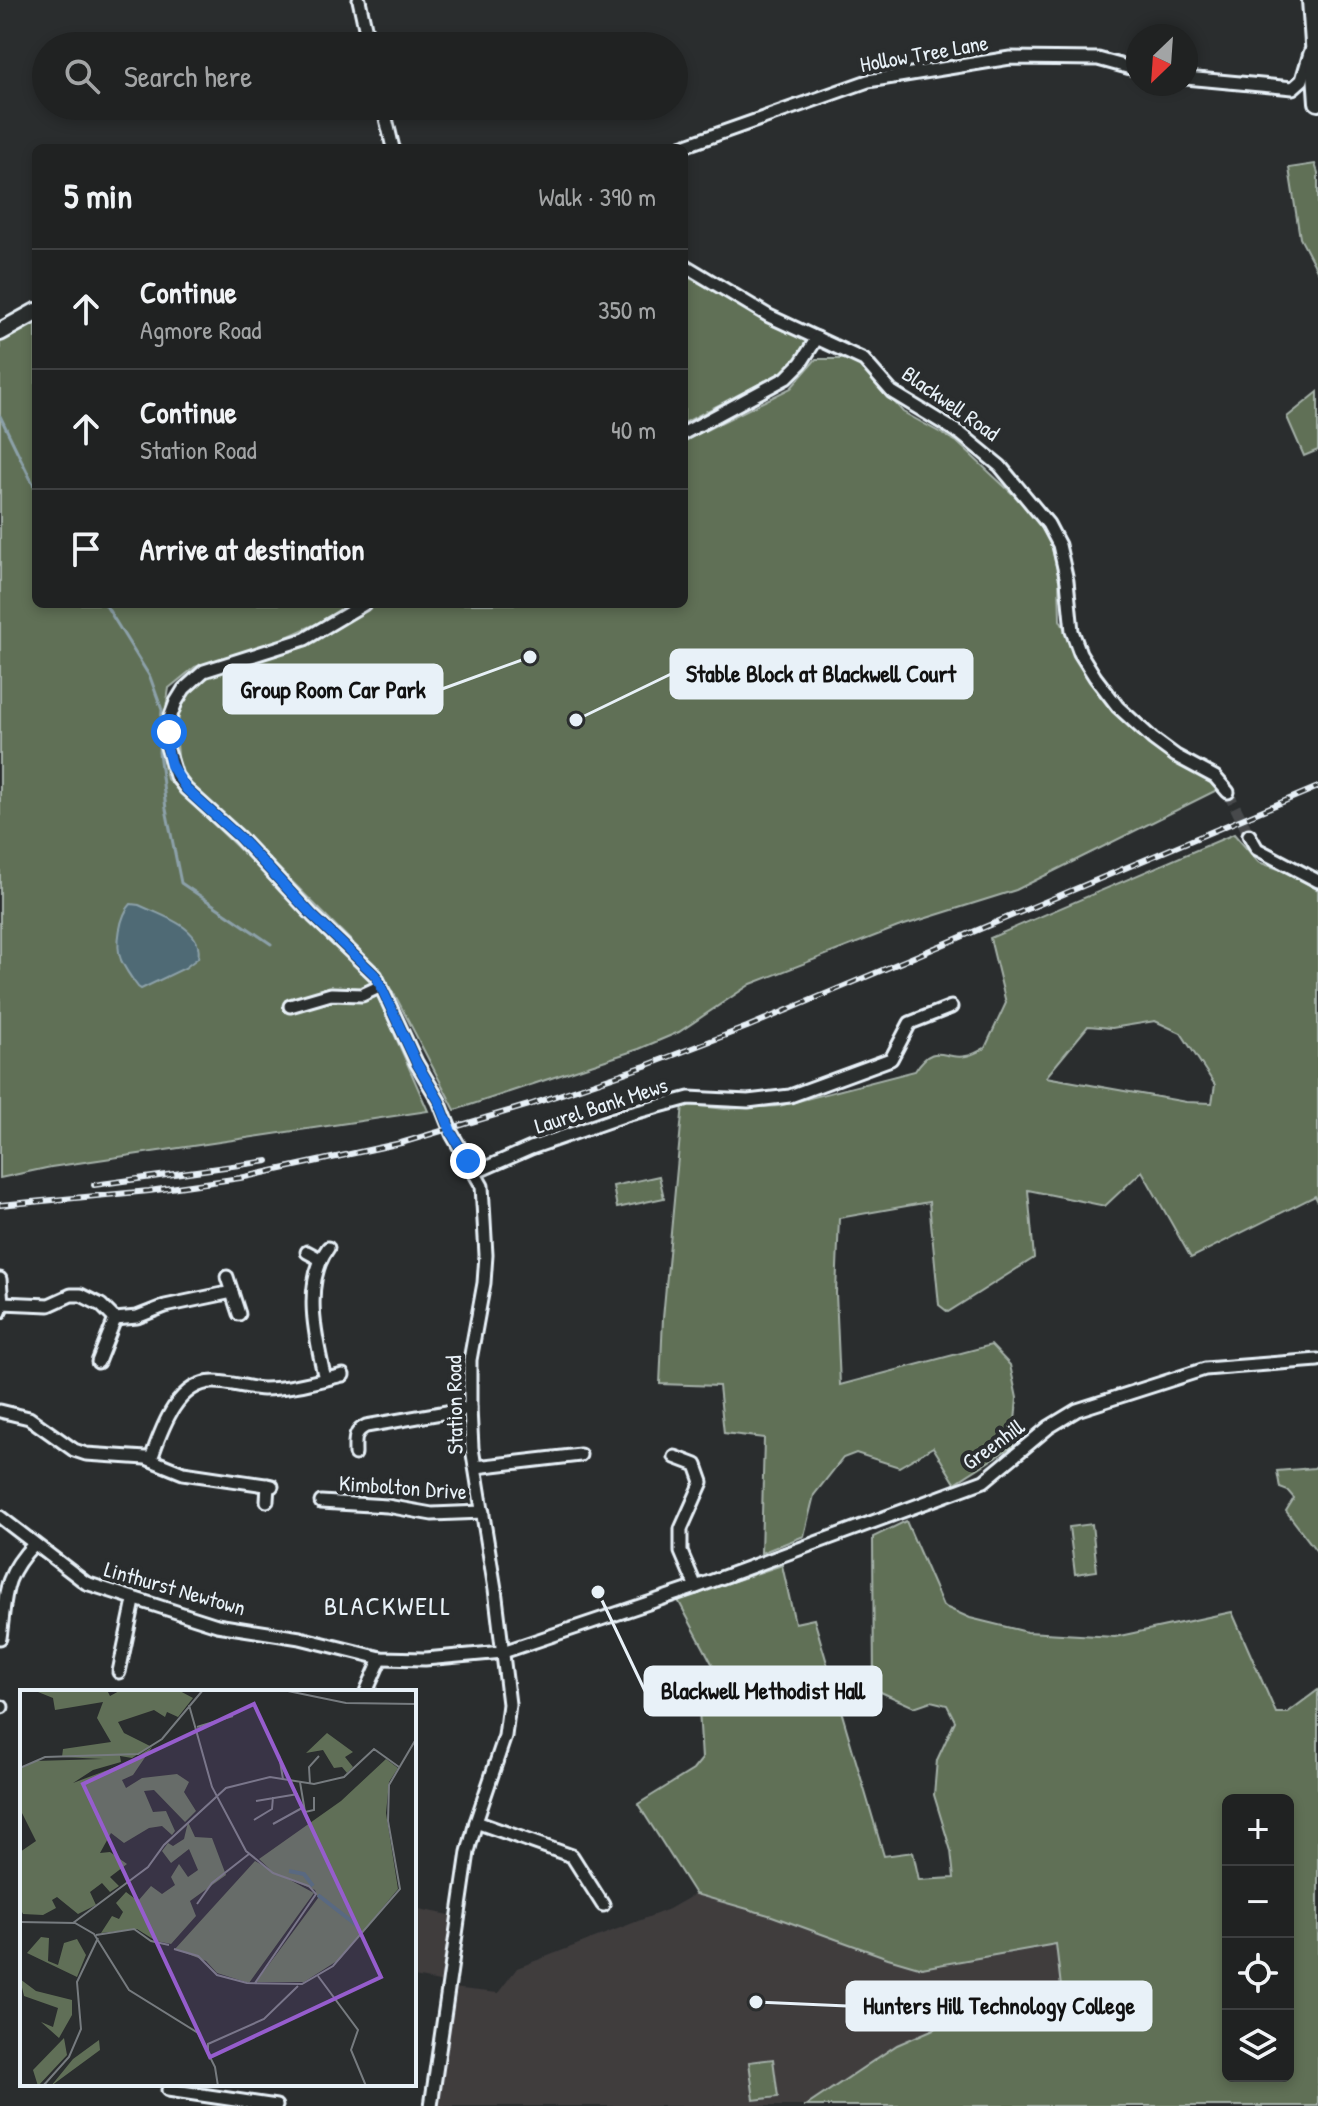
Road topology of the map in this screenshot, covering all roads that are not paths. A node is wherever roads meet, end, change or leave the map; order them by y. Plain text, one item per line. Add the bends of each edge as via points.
1 (359, 0) edge
2 (1311, 0) edge
3 (366, 32) edge
4 (1313, 49) junction
5 (1126, 67) edge
6 (1198, 79) edge
7 (1318, 102) edge
8 (386, 120) edge
9 (392, 144) edge
10 (688, 144) edge
11 (688, 267) edge
12 (32, 314) edge
13 (0, 332) edge
14 (817, 338) junction
15 (688, 431) edge
16 (357, 608) edge
17 (1228, 792) tunnel mouth
18 (1249, 835) tunnel mouth
19 (1318, 881) edge
20 (381, 986) junction
21 (290, 1006) dead end
22 (951, 1007) dead end
23 (476, 1172) junction
24 (328, 1248) dead end
25 (307, 1252) dead end
26 (320, 1259) junction
27 (227, 1277) dead end
28 (0, 1279) edge
29 (232, 1292) junction
30 (1, 1308) edge
31 (239, 1314) dead end
32 (115, 1319) junction
33 (89, 1346) dead end
34 (1318, 1360) edge
35 (343, 1375) dead end
36 (325, 1379) junction
37 (470, 1408) junction
38 (0, 1411) edge
39 (355, 1454) dead end
40 (580, 1455) dead end
41 (675, 1457) dead end
42 (151, 1459) junction
43 (476, 1467) junction
44 (267, 1501) dead end
45 (321, 1502) dead end
46 (483, 1512) junction
47 (0, 1517) edge
48 (34, 1544) junction
49 (696, 1587) junction
50 (134, 1601) junction
51 (0, 1638) edge
52 (503, 1652) junction
53 (381, 1658) junction
54 (119, 1672) dead end
55 (367, 1690) edge
56 (476, 1822) junction
57 (603, 1905) dead end
58 (168, 2090) dead end
59 (276, 2106) edge
60 (431, 2106) edge

1 - 3 street
2 - 4 main road
4 - 6 street via 1302,80 1293,88
4 - 7 main road
5 - 10 street, Hollow Tree Lane via 1098,59 1010,58 868,81
8 - 9 street
11 - 14 street, Blackwell Road
12 - 13 main road
14 - 15 street via 786,378
14 - 17 street, Blackwell Road via 864,360 892,392 961,434 1000,466 1059,545 1072,631 1095,677 1153,739 1215,777
16 - 20 street, Station Road via 305,639 204,671 176,702 167,747 186,789
18 - 19 street via 1257,849
20 - 21 street via 362,995 331,994
20 - 23 street, Station Road via 455,1141
22 - 23 street, Laurel Bank Mews via 910,1023 891,1059 790,1096 748,1101 689,1098 558,1138
23 - 37 street, Station Road via 485,1201 486,1255 470,1360
24 - 26 street
25 - 26 street
26 - 36 street via 312,1326
27 - 29 street
28 - 30 street
29 - 31 street
29 - 32 street
30 - 32 street via 49,1305 81,1295
32 - 33 street via 100,1357
34 - 49 street, Greenhill via 1205,1369 1077,1410 984,1481
35 - 36 street
36 - 42 street via 260,1389 209,1382 195,1387 174,1408
37 - 39 street via 366,1426 354,1436
37 - 43 street, Station Road
38 - 42 street via 29,1418 86,1454
40 - 43 street
41 - 49 street via 696,1465 702,1482 681,1529 681,1552
42 - 44 street via 183,1473 270,1486
43 - 46 street, Station Road
45 - 46 street, Kimbolton Drive via 432,1514
46 - 52 street, Station Road
47 - 48 street, Linthurst Newtown
48 - 50 street, Linthurst Newtown via 86,1583
48 - 51 street via 10,1574
49 - 52 street, Greenhill
50 - 53 street, Linthurst Newtown via 217,1625
50 - 54 street
52 - 53 street, Linthurst Newtown
52 - 56 street, Station Road via 508,1722
53 - 55 street
56 - 57 street via 572,1856
56 - 60 street, Station Road
58 - 59 street

